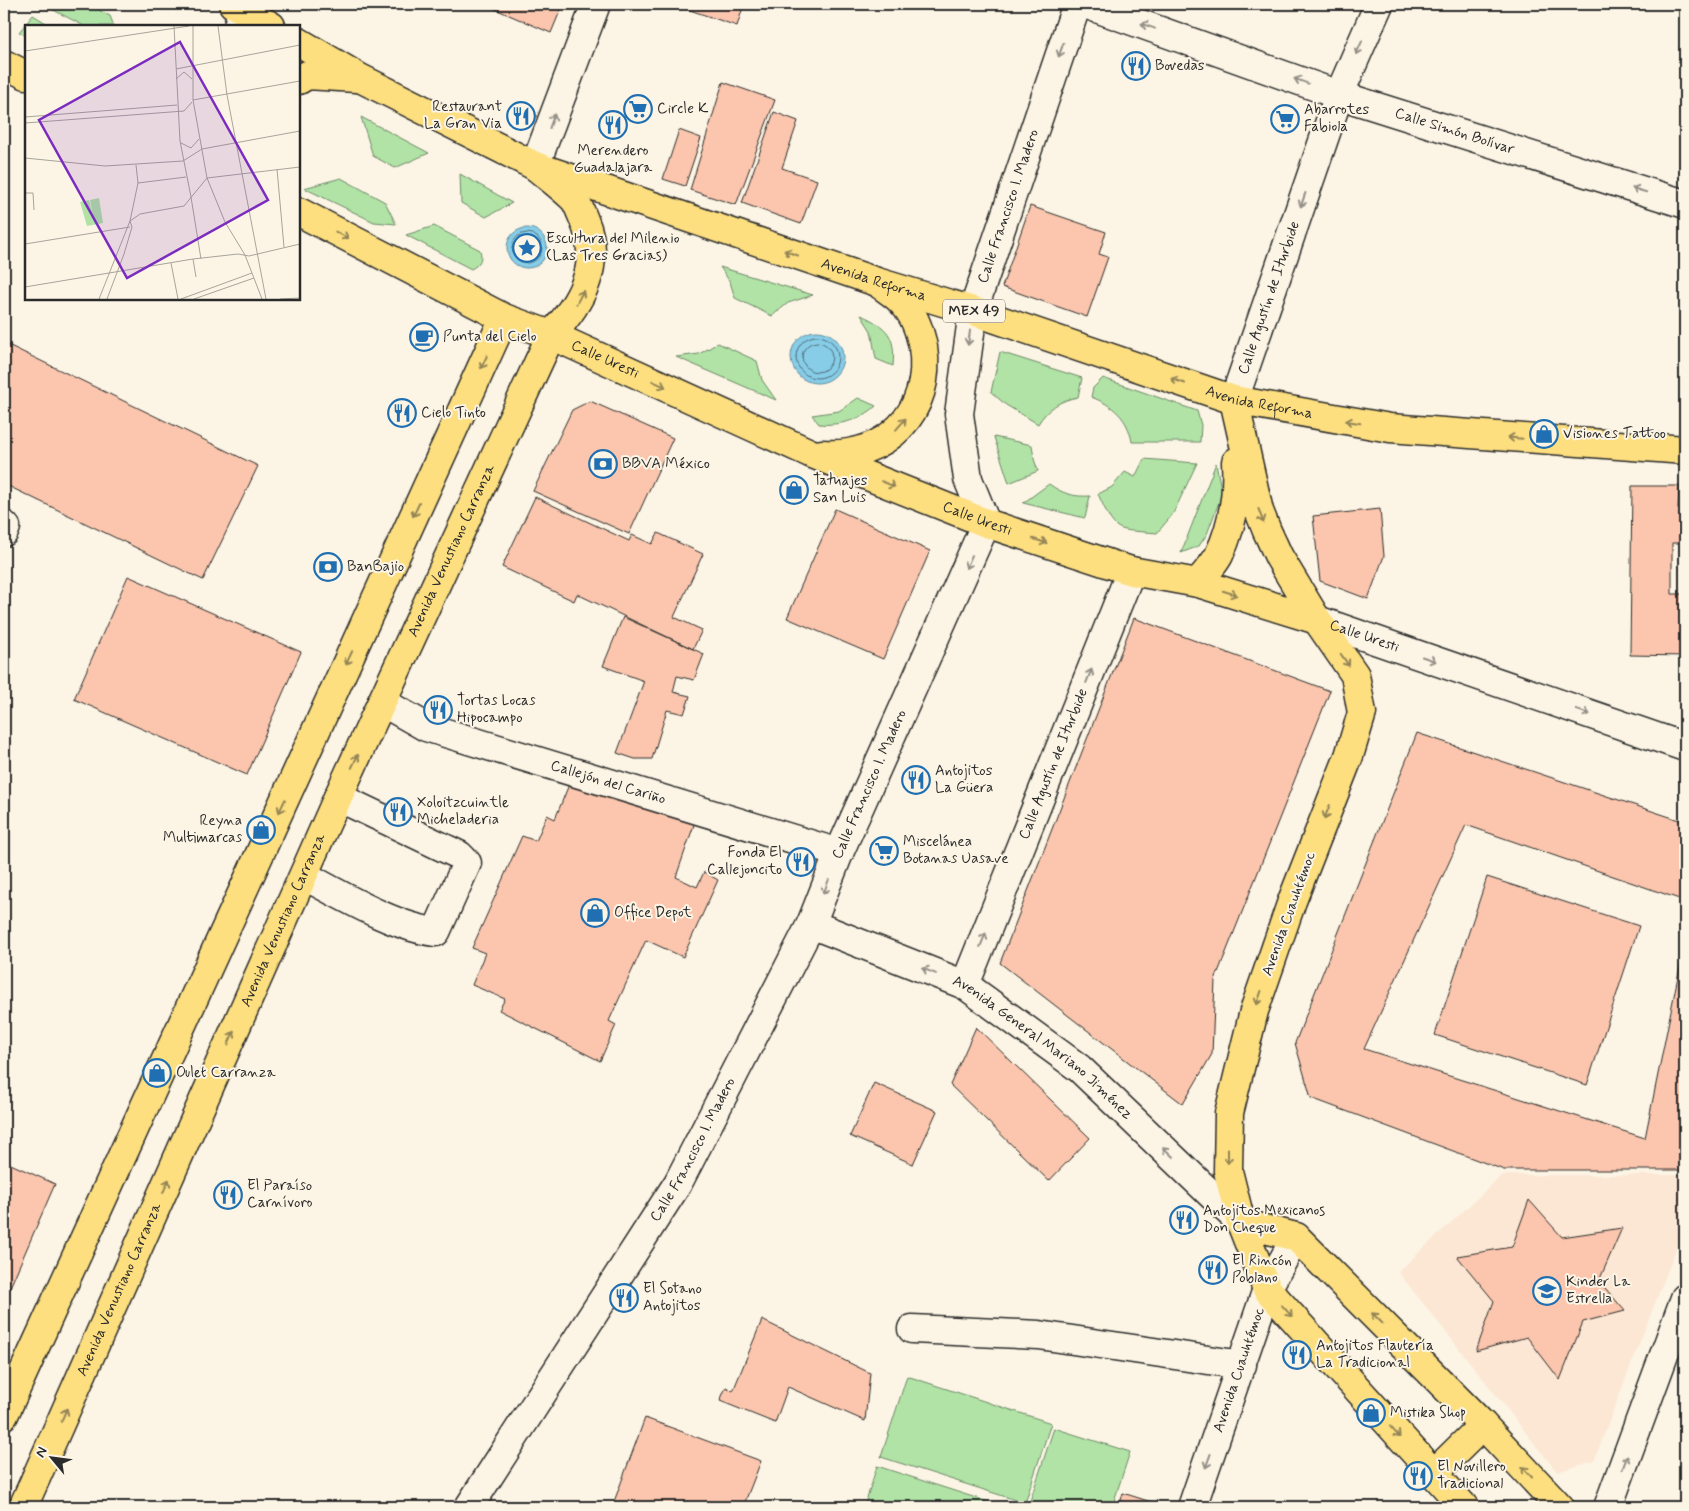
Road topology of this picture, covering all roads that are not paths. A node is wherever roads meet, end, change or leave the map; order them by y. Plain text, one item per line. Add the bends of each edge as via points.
1 (596, 4) edge
2 (1077, 4) edge
3 (1085, 4) edge
4 (1379, 4) edge
5 (239, 11) edge
6 (269, 25) edge
7 (300, 43) edge
8 (4, 64) edge
9 (25, 74) edge
10 (360, 78) junction
11 (300, 79) edge
12 (1339, 95) junction
13 (536, 166) junction
14 (1685, 204) edge
15 (300, 213) edge
16 (877, 282) junction
17 (973, 311) junction
18 (504, 318) junction
19 (551, 335) junction
20 (1223, 397) junction
21 (1685, 450) edge
22 (810, 453) junction
23 (986, 523) junction
24 (4, 525) edge
25 (4, 532) edge
26 (1131, 571) junction
27 (1198, 583) junction
28 (1317, 620) junction
29 (382, 702) junction
30 (1685, 748) edge
31 (338, 797) junction
32 (839, 853) junction
33 (305, 876) junction
34 (812, 924) junction
35 (965, 985) junction
36 (1241, 1223) junction
37 (1296, 1237) junction
38 (1267, 1288) junction
39 (1685, 1298) edge
40 (912, 1329) dead end
41 (1242, 1365) junction
42 (4, 1415) edge
43 (1483, 1426) junction
44 (1433, 1474) junction
45 (23, 1507) edge
46 (470, 1507) edge
47 (1192, 1507) edge
48 (1464, 1507) edge
49 (1560, 1507) edge
50 (1608, 1507) edge

13 -> 1 street
2 -> 17 street, Calle Francisco I. Madero
12 -> 3 street, Calle Simón Bolívar
4 -> 12 street, Calle Agustín de Iturbide
5 - 6 main road
7 - 10 main road, Avenida Reforma / MEX 49
8 - 9 main road
10 - 11 main road via 307,75
10 - 13 main road, Avenida Reforma / MEX 49
14 -> 12 street, Calle Simón Bolívar
12 -> 20 street, Calle Agustín de Iturbide
16 -> 13 main road, Avenida Reforma / MEX 49
19 -> 13 main road, Avenida Venustiano Carranza via 571,314 585,287 590,258 587,228 575,200
15 -> 18 main road, Calle Uresti
16 - 17 main road, Avenida Reforma / MEX 49
22 -> 16 main road via 843,456 875,446 902,426 919,397 925,365 920,332 904,303
20 -> 17 main road, Avenida Reforma / MEX 49
17 -> 23 street, Calle Francisco I. Madero via 959,414 968,478
18 - 19 main road, Calle Uresti
18 -> 42 main road
19 -> 22 main road, Calle Uresti
19 - 29 main road, Avenida Venustiano Carranza
21 -> 20 main road, Avenida Reforma / MEX 49 via 1390,428
20 - 27 main road via 1231,425 1238,492 1218,556
20 -> 28 main road via 1258,511 1279,557
22 -> 23 main road, Calle Uresti
23 -> 26 main road, Calle Uresti
23 -> 32 street, Calle Francisco I. Madero
24 - 25 street
26 - 27 main road, Calle Uresti
35 -> 26 street, Calle Agustín de Iturbide
27 -> 28 main road, Calle Uresti
28 -> 30 street, Calle Uresti
28 -> 36 main road, Avenida Cuauhtémoc via 1355,675 1362,713 1254,1010 1228,1113 1228,1171
31 -> 29 main road, Avenida Venustiano Carranza
29 - 32 street, Callejón del Cariño via 426,727
31 - 33 main road, Avenida Venustiano Carranza
31 - 33 street via 459,855 467,863 436,932 420,930 356,903
32 -> 34 street, Calle Francisco I. Madero
45 -> 33 main road, Avenida Venustiano Carranza
35 -> 34 street, Avenida General Mariano Jiménez
34 - 46 street, Calle Francisco I. Madero via 678,1183
36 -> 35 street, Avenida General Mariano Jiménez via 1079,1068
36 - 37 main road, Avenida General Mariano Jiménez
36 - 38 main road, Avenida General Mariano Jiménez
37 - 38 street, Avenida Cuauhtémoc
43 -> 37 main road
38 - 41 street, Avenida Cuauhtémoc
38 -> 44 main road, Avenida General Mariano Jiménez
50 -> 39 street
40 - 41 street via 1039,1335
41 -> 47 street, Avenida Cuauhtémoc
43 - 44 main road
49 -> 43 main road
44 - 48 main road, Avenida General Mariano Jiménez

